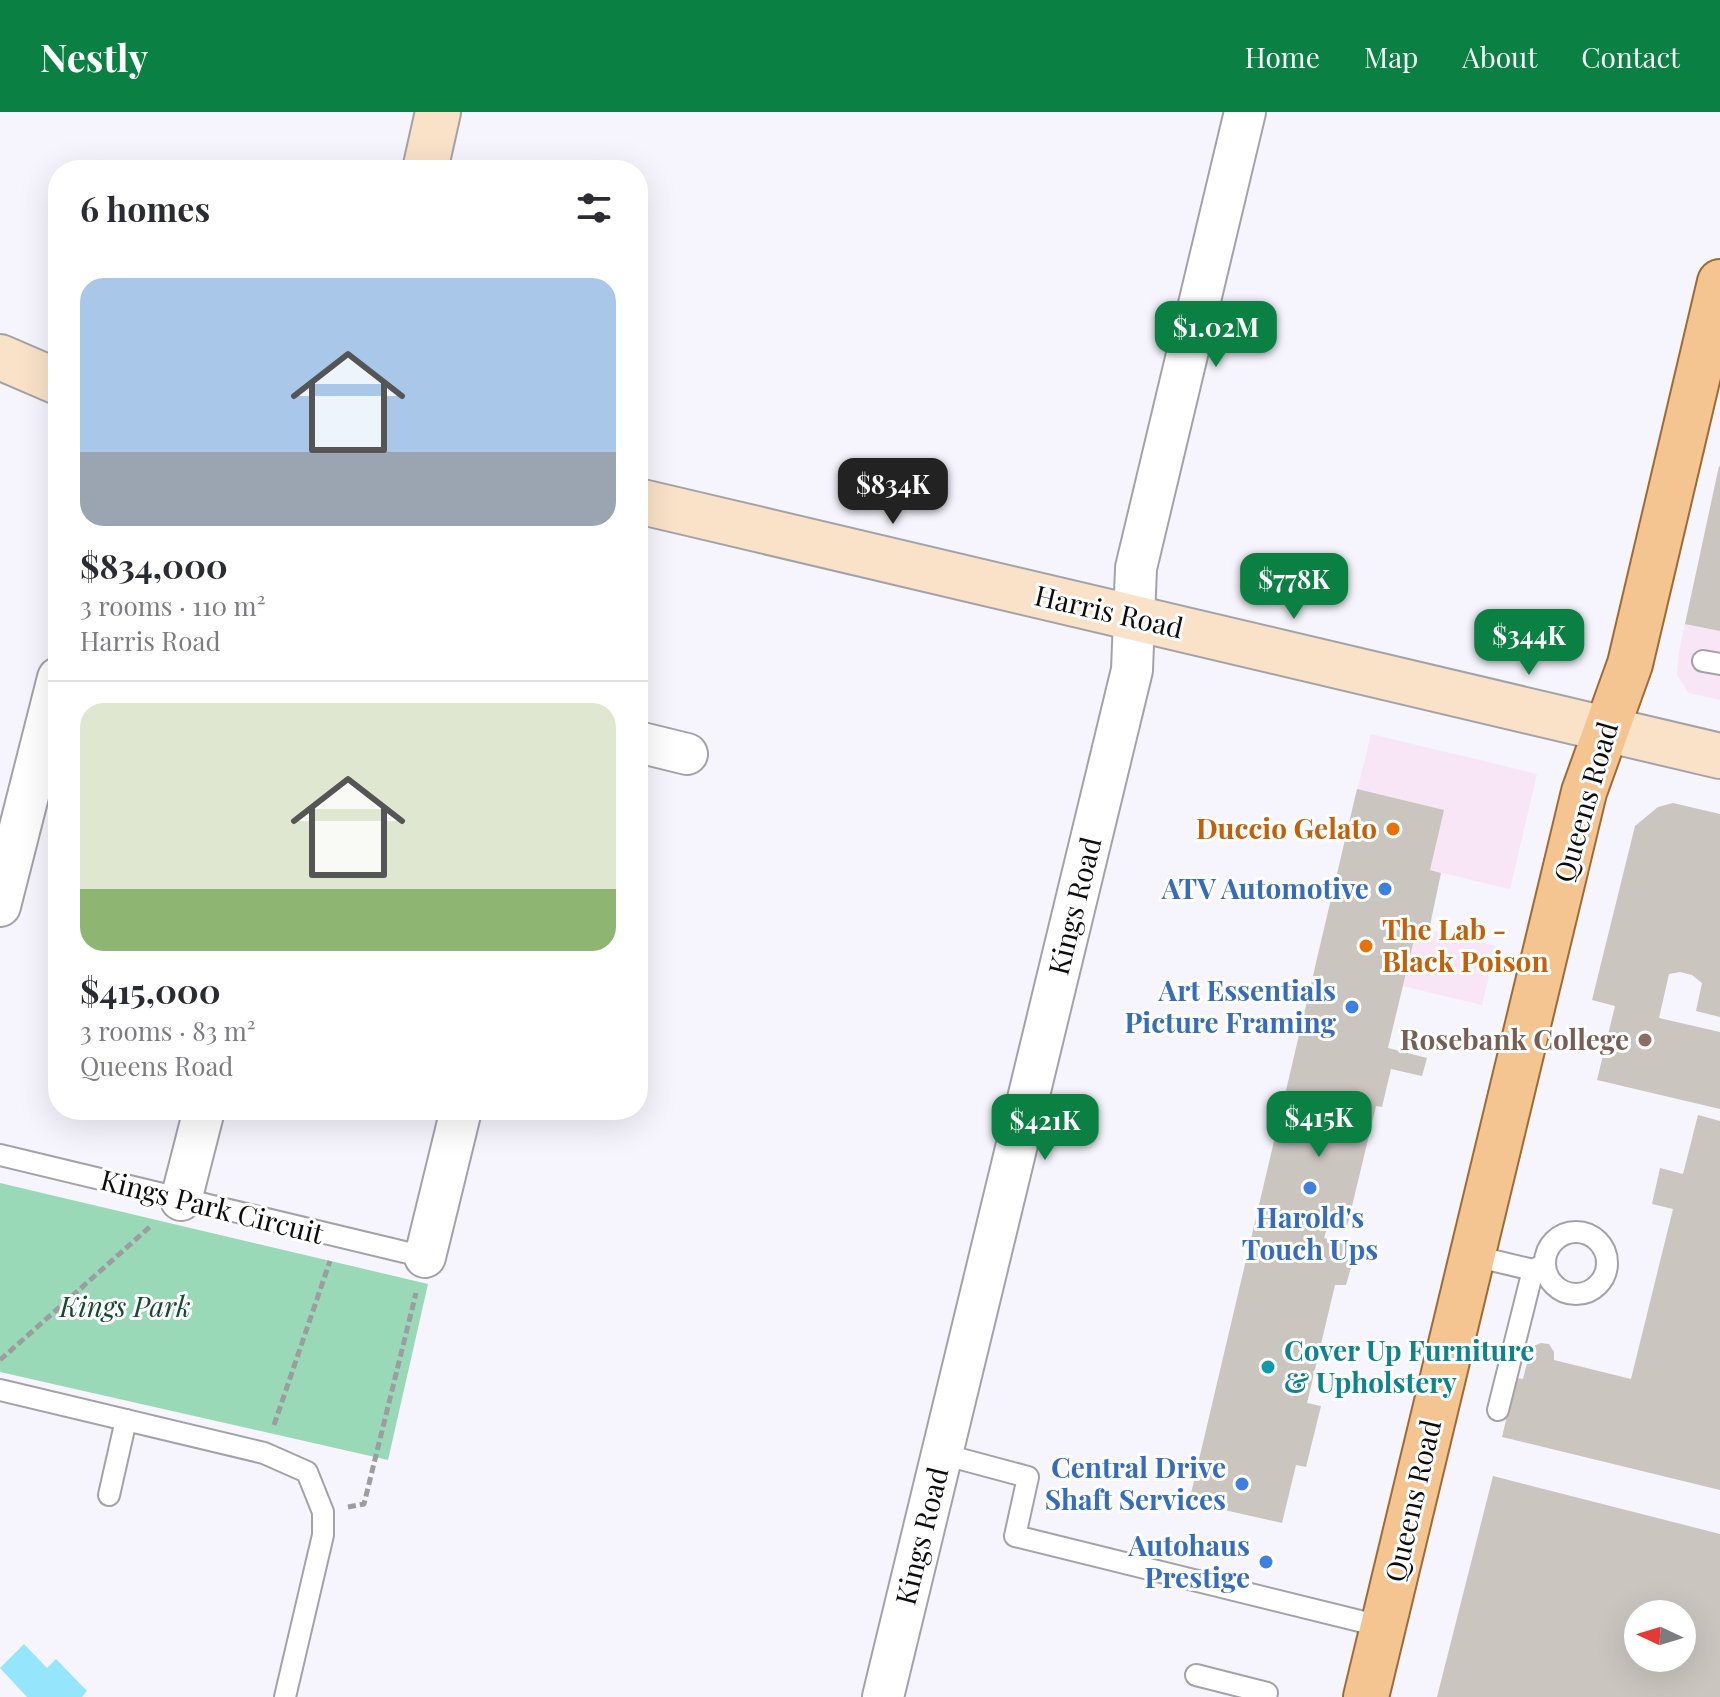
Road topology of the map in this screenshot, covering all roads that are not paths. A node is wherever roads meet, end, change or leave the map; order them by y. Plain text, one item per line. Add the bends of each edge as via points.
1 (438, 112) edge
2 (1245, 112) edge
3 (427, 160) edge
4 (1720, 282) edge
5 (0, 349) edge
6 (48, 354) edge
7 (1712, 355) edge
8 (0, 357) edge
9 (48, 378) edge
10 (648, 503) edge
11 (1133, 618) junction
12 (48, 717) edge
13 (1605, 728) junction
14 (648, 744) edge
15 (687, 754) dead end
16 (1720, 756) edge
17 (0, 906) edge
18 (201, 1120) edge
19 (459, 1120) edge
20 (0, 1155) edge
21 (181, 1200) junction
22 (1474, 1256) junction
23 (425, 1257) joint
24 (0, 1390) edge
25 (1498, 1410) dead end
26 (126, 1420) junction
27 (942, 1454) junction
28 (109, 1495) dead end
29 (1384, 1627) junction
30 (1196, 1675) dead end
31 (285, 1697) edge
32 (883, 1697) edge
33 (1266, 1697) edge
34 (1366, 1697) edge

1 - 3 main road
2 - 11 street, Kings Road via 1136,568
4 - 7 main road, Queens Road
5 - 6 main road
7 - 13 main road, Queens Road via 1625,683
8 - 9 main road
10 - 11 main road, Harris Road
11 - 13 main road, Harris Road
11 - 27 street, Kings Road via 1132,670
12 - 17 street
13 - 16 main road, Harris Road
13 - 22 main road, Queens Road via 1584,792
14 - 15 street
18 - 21 street
19 - 23 street
20 - 21 lane, Kings Park Circuit
21 - 23 lane, Kings Park Circuit
22 - 25 lane via 1539,1267
22 - 29 main road, Queens Road
24 - 26 lane
26 - 28 lane
26 - 31 lane via 264,1453 307,1472 323,1512 323,1535
27 - 29 lane via 1028,1477 1015,1536
27 - 32 street, Kings Road
29 - 34 main road, Queens Road
30 - 33 lane via 1267,1693

